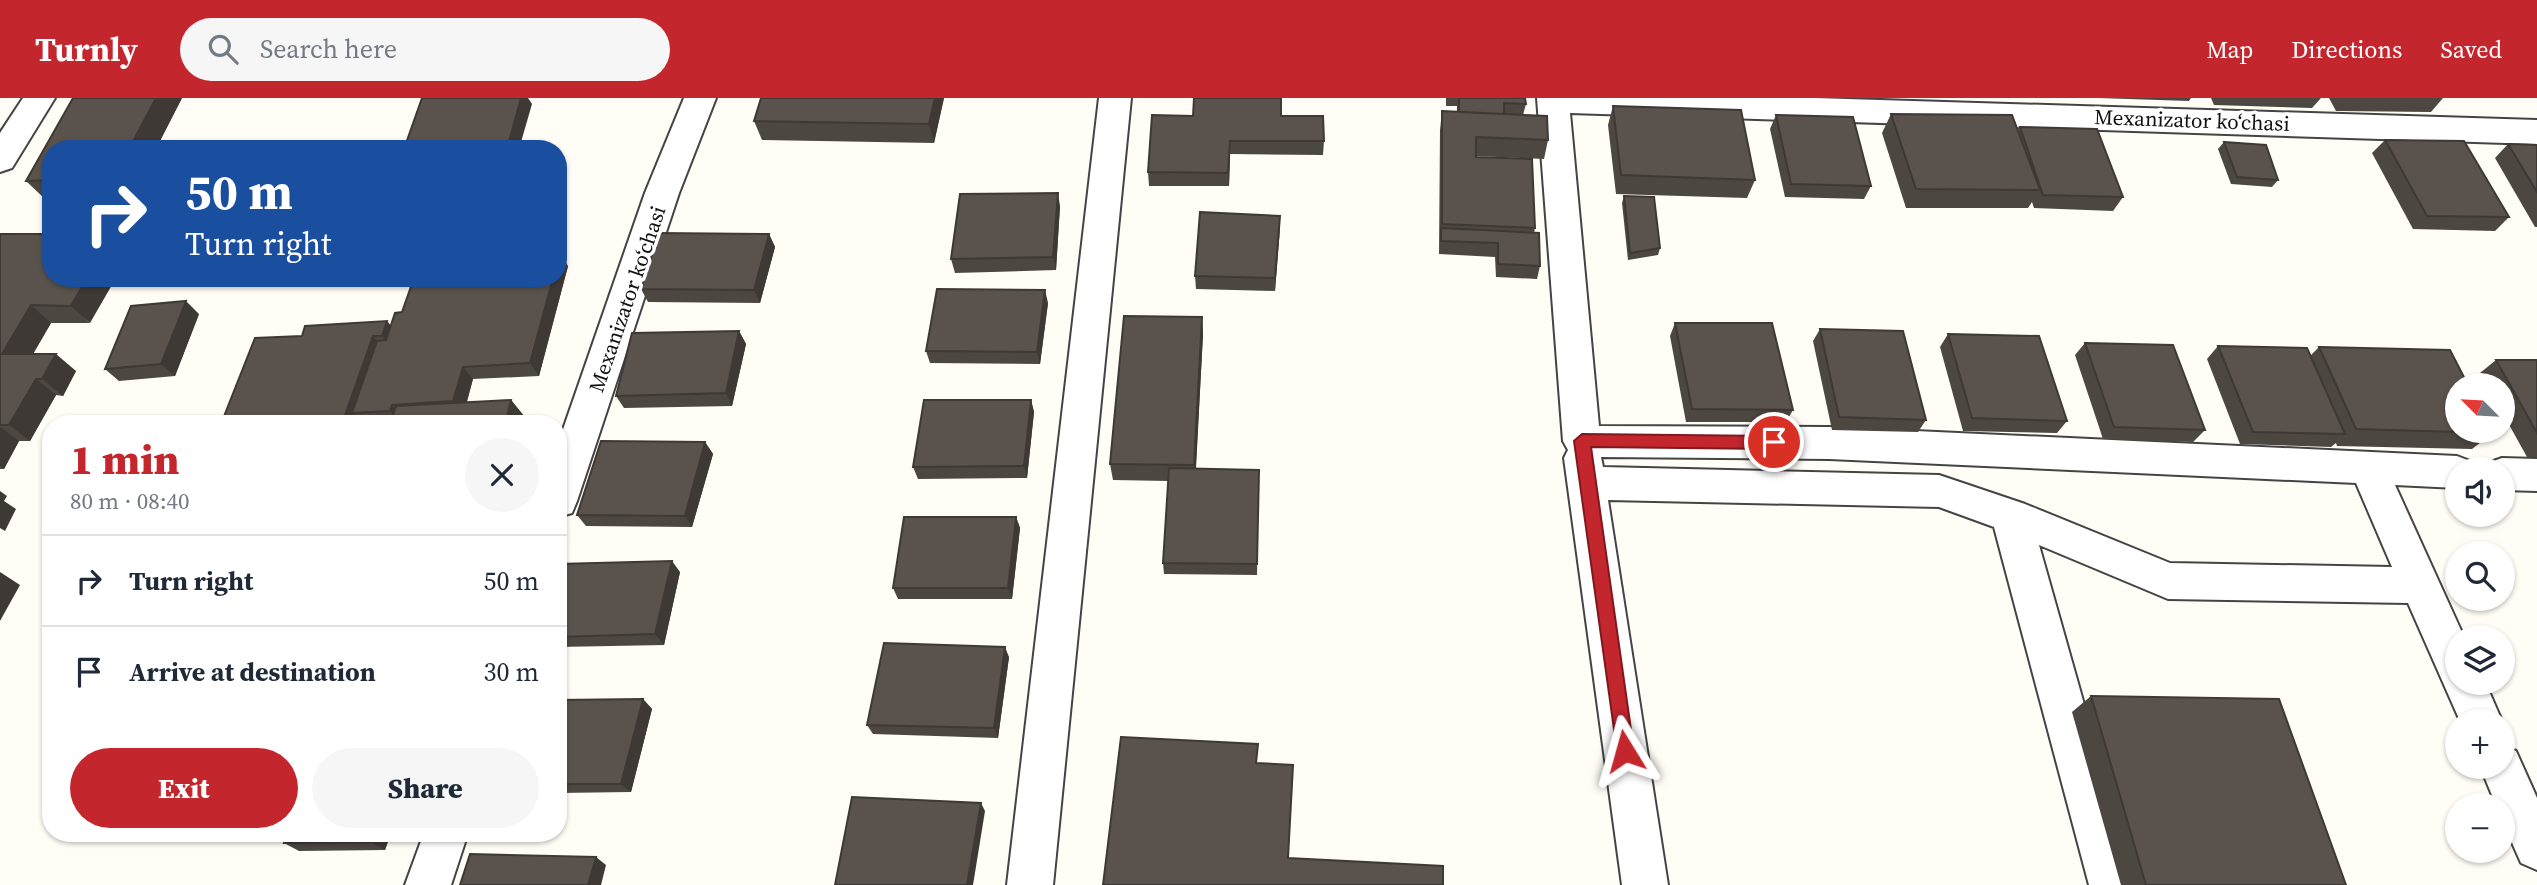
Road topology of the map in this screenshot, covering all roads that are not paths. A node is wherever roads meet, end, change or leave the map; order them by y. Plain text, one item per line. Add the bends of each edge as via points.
1 (39, 98) edge
2 (700, 98) edge
3 (1115, 98) edge
4 (2434, 98) edge
5 (1553, 100) edge
6 (2450, 128) junction
7 (2537, 132) edge
8 (0, 160) edge
9 (1582, 441) junction
10 (2368, 468) junction
11 (2445, 471) edge
12 (2515, 474) edge
13 (567, 475) edge
14 (2537, 475) edge
15 (1586, 483) junction
16 (2011, 516) junction
17 (2420, 585) junction
18 (2445, 641) edge
19 (2507, 779) edge
20 (443, 842) edge
21 (2537, 848) edge
22 (428, 885) edge
23 (1030, 885) edge
24 (1645, 885) edge
25 (2112, 885) edge

1 - 8 street
2 - 13 street, Mexanizator koʻchasi
3 - 23 street
4 - 6 street
5 - 6 street, Mexanizator koʻchasi
5 - 9 street
6 - 7 street, Mexanizator koʻchasi
9 - 10 street via 1829,443
9 - 15 street
10 - 11 street
10 - 17 street
12 - 14 street
15 - 16 street via 1939,491
15 - 24 street
16 - 17 street via 2168,581
16 - 25 street
17 - 18 street
19 - 21 street
20 - 22 street

